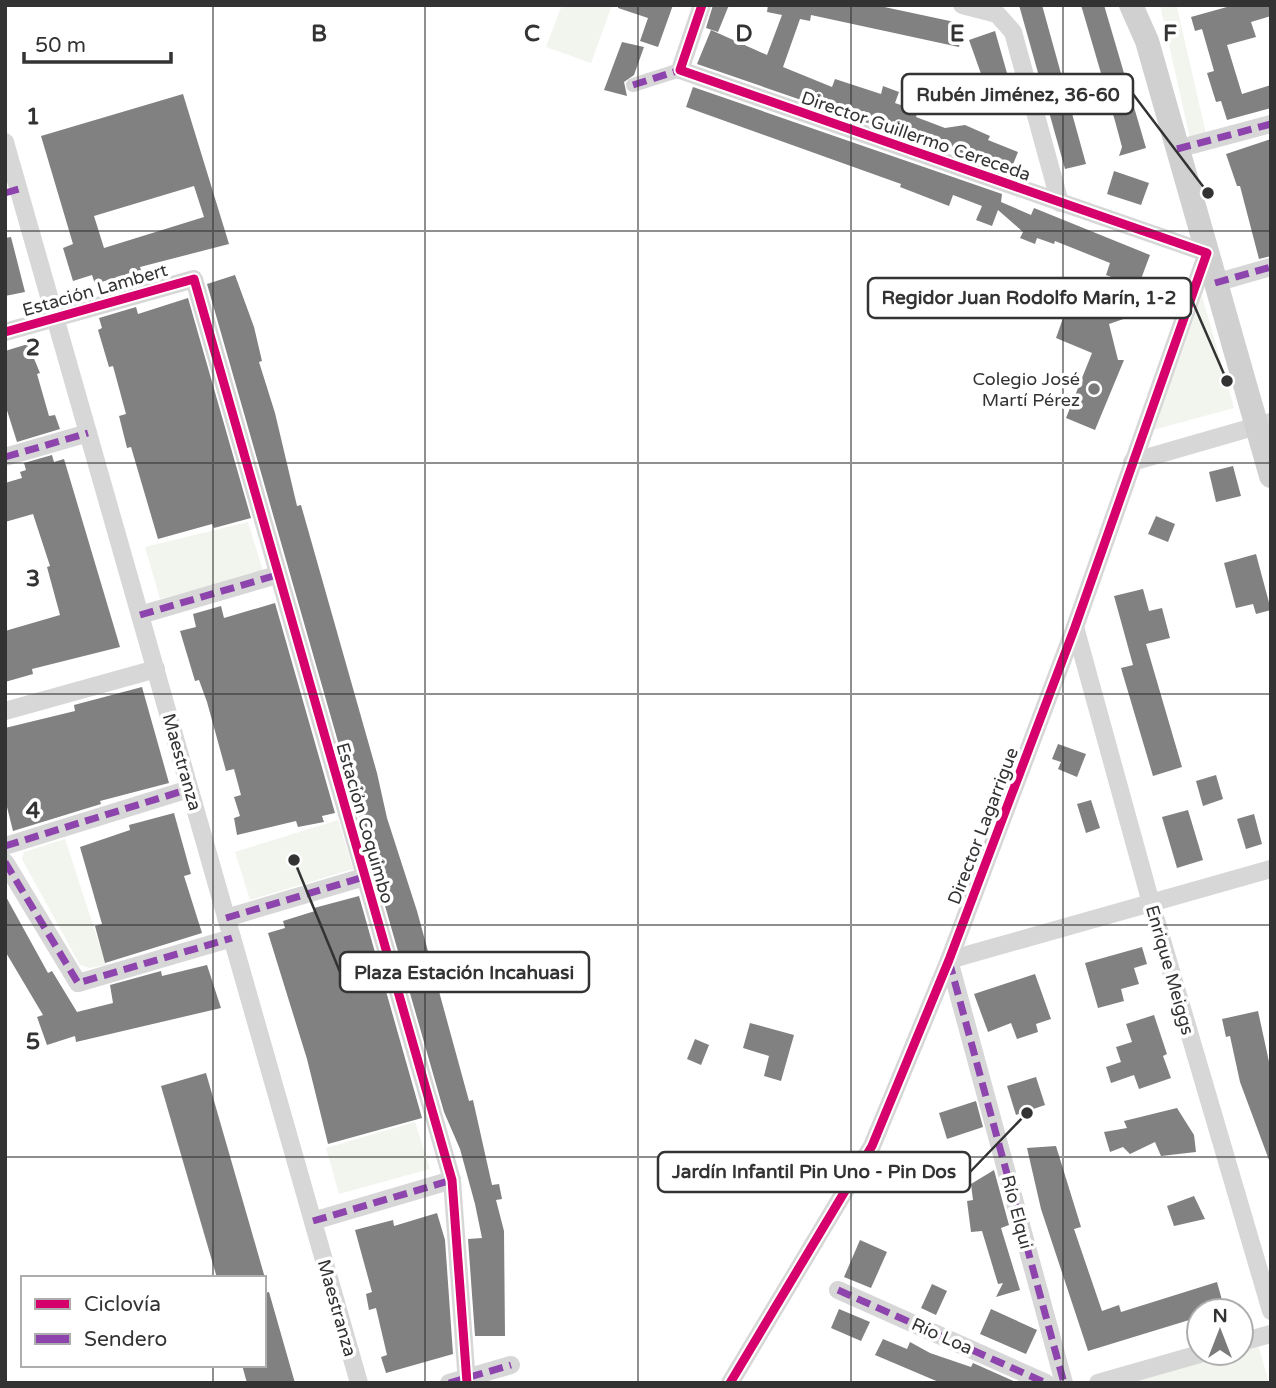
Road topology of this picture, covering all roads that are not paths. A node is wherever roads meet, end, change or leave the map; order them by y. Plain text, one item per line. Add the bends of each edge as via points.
1 (702, 5) edge
2 (962, 5) edge
3 (1131, 5) edge
4 (1147, 5) edge
5 (1147, 41) junction
6 (680, 71) junction
7 (634, 85) dead end
8 (1271, 124) edge
9 (5, 142) edge
10 (1177, 149) junction
11 (12, 191) edge
12 (1060, 204) junction
13 (1207, 253) junction
14 (1271, 267) edge
15 (194, 279) joint
16 (1215, 282) junction
17 (55, 318) junction
18 (5, 332) edge
19 (1264, 424) edge
20 (88, 433) junction
21 (5, 457) edge
22 (1132, 462) junction
23 (1271, 476) edge
24 (277, 575) junction
25 (140, 615) junction
26 (1075, 626) junction
27 (156, 669) junction
28 (5, 711) edge
29 (189, 789) junction
30 (5, 846) edge
31 (5, 862) edge
32 (1271, 869) edge
33 (363, 877) junction
34 (1151, 903) junction
35 (226, 918) junction
36 (232, 938) junction
37 (949, 960) junction
38 (452, 1180) junction
39 (313, 1221) junction
40 (838, 1290) dead end
41 (1271, 1311) edge
42 (1185, 1358) edge
43 (511, 1365) dead end
44 (467, 1380) edge
45 (359, 1383) edge
46 (449, 1383) edge
47 (730, 1383) edge
48 (1046, 1383) edge
49 (1063, 1383) edge
50 (1098, 1383) edge

1 - 6 street
2 - 12 street via 997,14 1010,24
3 - 5 main road
4 - 5 main road
5 - 10 main road
6 - 7 street
6 - 12 street, Director Guillermo Cereceda
8 - 10 street
9 - 11 street, Maestranza
10 - 13 main road
11 - 17 street, Maestranza
12 - 13 street, Director Guillermo Cereceda
13 - 16 main road
13 - 22 street, Director Lagarrigue
14 - 16 street
15 - 17 street, Estación Lambert
15 - 24 street, Estación Coquimbo
16 - 19 main road
17 - 18 street, Estación Lambert
17 - 20 street, Maestranza
19 - 22 street
19 - 23 main road
20 - 21 street
20 - 25 street, Maestranza
22 - 26 street, Director Lagarrigue
24 - 25 street
24 - 33 street, Estación Coquimbo
25 - 27 street, Maestranza
26 - 34 street, Enrique Meiggs
26 - 37 street, Director Lagarrigue
27 - 28 street
27 - 29 street, Maestranza
29 - 30 street
29 - 35 street, Maestranza
31 - 36 street via 78,983
32 - 34 street
33 - 35 street
33 - 38 street, Estación Coquimbo
34 - 37 street
34 - 41 street, Enrique Meiggs
35 - 36 street, Maestranza
36 - 39 street, Maestranza
37 - 47 street, Director Lagarrigue via 872,1146
37 - 49 street, Río Elqui
38 - 39 street
38 - 44 street, Estación Coquimbo
39 - 45 street, Maestranza
40 - 48 street, Río Loa
42 - 50 street
43 - 44 street
44 - 46 street

